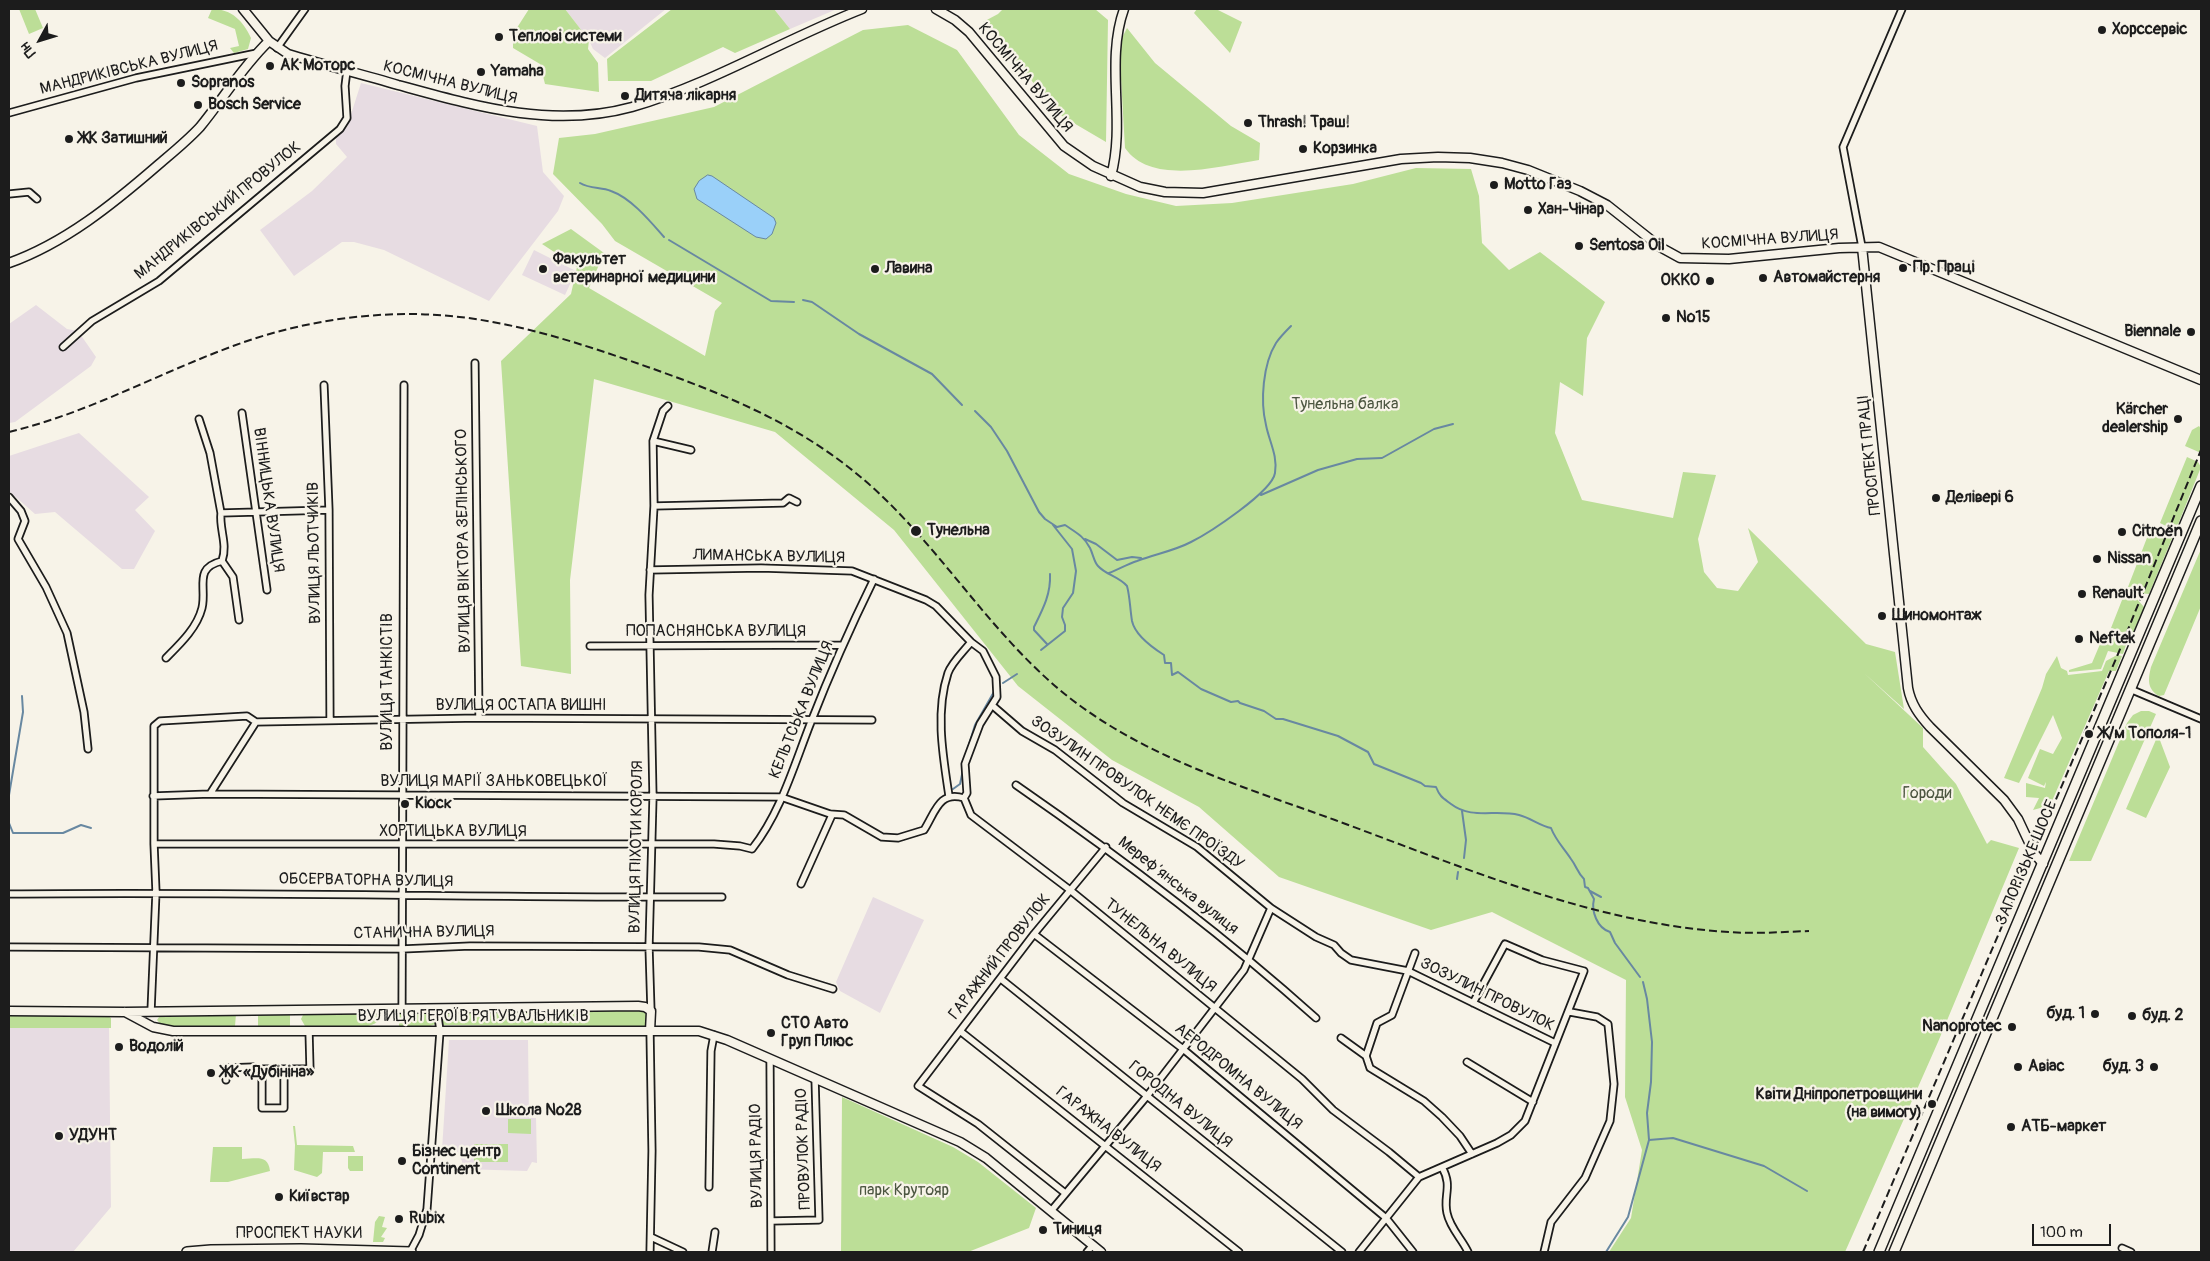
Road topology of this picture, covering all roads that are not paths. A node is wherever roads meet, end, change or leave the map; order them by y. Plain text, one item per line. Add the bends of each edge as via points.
1 (243, 9) edge
2 (305, 9) edge
3 (862, 9) edge
4 (936, 9) edge
5 (1124, 9) edge
6 (1902, 9) edge
7 (269, 41) junction
8 (277, 48) junction
9 (256, 54) junction
10 (347, 70) junction
11 (9, 113) edge
12 (1111, 176) junction
13 (9, 194) edge
14 (38, 199) dead end
15 (1862, 247) junction
16 (9, 263) edge
17 (63, 347) dead end
18 (475, 364) dead end
19 (2201, 380) edge
20 (324, 385) dead end
21 (404, 385) dead end
22 (668, 406) dead end
23 (242, 413) dead end
24 (199, 419) dead end
25 (653, 441) junction
26 (691, 450) dead end
27 (2201, 486) edge
28 (9, 497) edge
29 (797, 502) dead end
30 (654, 506) junction
31 (329, 510) junction
32 (256, 511) junction
33 (221, 513) junction
34 (2201, 521) edge
35 (222, 561) junction
36 (650, 570) junction
37 (874, 579) junction
38 (266, 590) dead end
39 (239, 620) dead end
40 (971, 642) junction
41 (842, 645) junction
42 (590, 646) dead end
43 (650, 646) junction
44 (166, 658) dead end
45 (2118, 684) junction
46 (2130, 689) junction
47 (992, 706) junction
48 (480, 718) junction
49 (2201, 719) edge
50 (330, 720) junction
51 (402, 720) junction
52 (651, 720) junction
53 (811, 720) junction
54 (872, 720) dead end
55 (256, 722) junction
56 (88, 749) dead end
57 (1016, 785) dead end
58 (210, 794) junction
59 (153, 796) junction
60 (402, 796) junction
61 (948, 796) junction
62 (652, 797) junction
63 (781, 797) junction
64 (964, 798) junction
65 (832, 815) junction
66 (154, 844) junction
67 (402, 846) junction
68 (650, 846) junction
69 (1106, 847) junction
70 (752, 849) joint
71 (2042, 864) junction
72 (2056, 868) junction
73 (801, 884) dead end
74 (1070, 890) junction
75 (156, 892) junction
76 (9, 894) edge
77 (402, 896) junction
78 (651, 897) junction
79 (722, 897) dead end
80 (1268, 905) junction
81 (1034, 934) junction
82 (9, 947) edge
83 (154, 947) junction
84 (650, 947) junction
85 (402, 949) junction
86 (1415, 953) dead end
87 (1250, 959) junction
88 (1408, 971) junction
89 (1001, 979) junction
90 (833, 989) dead end
91 (1473, 1003) junction
92 (1214, 1008) junction
93 (437, 1009) junction
94 (402, 1010) junction
95 (9, 1011) edge
96 (651, 1011) junction
97 (125, 1012) junction
98 (151, 1012) junction
99 (1570, 1012) junction
100 (1316, 1018) dead end
101 (440, 1030) junction
102 (650, 1030) junction
103 (309, 1031) junction
104 (960, 1031) junction
105 (714, 1035) junction
106 (1341, 1038) dead end
107 (1554, 1043) junction
108 (1183, 1049) junction
109 (1366, 1056) junction
110 (770, 1059) junction
111 (1467, 1062) dead end
112 (253, 1067) dead end
113 (284, 1069) junction
114 (815, 1078) junction
115 (226, 1080) dead end
116 (1147, 1096) junction
117 (1533, 1102) junction
118 (1105, 1145) junction
119 (1472, 1154) junction
120 (1442, 1167) junction
121 (1418, 1177) junction
122 (709, 1187) dead end
123 (1065, 1193) junction
124 (1051, 1211) junction
125 (1386, 1218) junction
126 (772, 1221) junction
127 (715, 1232) dead end
128 (651, 1237) junction
129 (1093, 1245) junction
130 (2122, 1248) dead end
131 (187, 1252) edge
132 (410, 1252) edge
133 (650, 1252) edge
134 (683, 1252) edge
135 (712, 1252) edge
136 (771, 1252) edge
137 (1087, 1252) edge
138 (1101, 1252) edge
139 (1239, 1252) edge
140 (1342, 1252) edge
141 (1359, 1252) edge
142 (1412, 1252) edge
143 (1468, 1252) edge
144 (1544, 1252) edge
145 (1879, 1252) edge
146 (1894, 1252) edge
147 (2131, 1252) edge

1 - 7 main road, КОСМІЧНА ВУЛИЦЯ
2 - 8 street
3 - 10 main road, КОСМІЧНА ВУЛИЦЯ via 670,94 608,112 570,116 513,114
4 - 12 main road, КОСМІЧНА ВУЛИЦЯ via 969,32 1064,146
5 - 12 main road via 1117,42 1117,143
6 - 15 street, ПРОСПЕКТ ПРАЦІ via 1843,147
7 - 8 main road, КОСМІЧНА ВУЛИЦЯ
7 - 9 main road
8 - 10 main road, КОСМІЧНА ВУЛИЦЯ
9 - 11 street, МАНДРИКІВСЬКА ВУЛИЦЯ via 143,77
9 - 16 main road via 190,137 136,184 62,237
10 - 17 street, МАНДРИКІВСЬКИЙ ПРОВУЛОК via 348,118 340,129 159,281 92,321
12 - 15 main road, КОСМІЧНА ВУЛИЦЯ via 1165,192 1203,193 1401,159 1470,158 1528,170 1580,191 1607,205 1660,247 1680,258 1729,259
13 - 14 street via 29,192
15 - 19 main road, КОСМІЧНА ВУЛИЦЯ via 1886,250
15 - 71 main road, ПРОСПЕКТ ПРАЦІ via 1911,701 1920,717 2004,800
18 - 48 street, ВУЛИЦЯ ВІКТОРА ЗЕЛІНСЬКОГО
20 - 31 street, ВУЛИЦЯ ЛЬОТЧИКІВ
21 - 51 street, ВУЛИЦЯ ТАНКІСТІВ
22 - 25 street, ВУЛИЦЯ ПІХОТИ КОРОЛЯ via 663,411
23 - 32 street, ВІННИЦЬКА ВУЛИЦЯ
24 - 33 street via 210,453
25 - 26 street
25 - 30 street, ВУЛИЦЯ ПІХОТИ КОРОЛЯ
27 - 45 main road, ЗАПОРІЗЬКЕ ШОСЕ
28 - 56 street via 25,521 18,539 46,587 67,633 84,712
29 - 30 street via 789,498 783,503
30 - 36 street, ВУЛИЦЯ ПІХОТИ КОРОЛЯ
31 - 32 street
31 - 50 street, ВУЛИЦЯ ЛЬОТЧИКІВ
32 - 33 street
32 - 38 street, ВІННИЦЬКА ВУЛИЦЯ
33 - 35 street via 226,552
34 - 46 main road, ЗАПОРІЗЬКЕ ШОСЕ
35 - 39 street via 233,577
35 - 44 street via 207,567 202,582 202,608 188,636
36 - 37 street, ЛИМАНСЬКА ВУЛИЦЯ via 821,569 852,571
36 - 43 street, ВУЛИЦЯ ПІХОТИ КОРОЛЯ
37 - 40 street, ЛИМАНСЬКА ВУЛИЦЯ via 931,603
37 - 41 street, КЕЛЬТСЬКА ВУЛИЦЯ
40 - 47 street, ЛИМАНСЬКА ВУЛИЦЯ via 983,651 996,677 998,697
40 - 61 street via 949,672 943,699 942,740
41 - 43 street, ПОПАСНЯНСЬКА ВУЛИЦЯ
41 - 53 street, КЕЛЬТСЬКА ВУЛИЦЯ
42 - 43 street, ПОПАСНЯНСЬКА ВУЛИЦЯ
43 - 52 street, ВУЛИЦЯ ПІХОТИ КОРОЛЯ
45 - 46 main road
45 - 71 main road, ЗАПОРІЗЬКЕ ШОСЕ
46 - 49 street
46 - 72 main road, ЗАПОРІЗЬКЕ ШОСЕ
47 - 64 street via 980,724 965,764 967,793
47 - 80 street, ЗОЗУЛИН ПРОВУЛОК НЕМЄ ПРОЇЗДУ via 1123,803 1197,847
48 - 51 street, ВУЛИЦЯ ОСТАПА ВИШНІ
48 - 52 street, ВУЛИЦЯ ОСТАПА ВИШНІ
50 - 51 street, ВУЛИЦЯ ОСТАПА ВИШНІ
50 - 55 street, ВУЛИЦЯ ОСТАПА ВИШНІ
51 - 60 street, ВУЛИЦЯ ТАНКІСТІВ
52 - 53 street, ВУЛИЦЯ ОСТАПА ВИШНІ
52 - 62 street, ВУЛИЦЯ ПІХОТИ КОРОЛЯ
53 - 54 street, ВУЛИЦЯ ОСТАПА ВИШНІ
53 - 63 street, КЕЛЬТСЬКА ВУЛИЦЯ
55 - 58 street
55 - 59 street, ВУЛИЦЯ ОСТАПА ВИШНІ via 247,716 157,722 154,728
57 - 69 street, Мерефʼянська вулиця
58 - 59 street, ВУЛИЦЯ МАРІЇ ЗАНЬКОВЕЦЬКОЇ
58 - 60 street, ВУЛИЦЯ МАРІЇ ЗАНЬКОВЕЦЬКОЇ
59 - 66 street
60 - 62 street, ВУЛИЦЯ МАРІЇ ЗАНЬКОВЕЦЬКОЇ
60 - 67 street, ВУЛИЦЯ ТАНКІСТІВ
61 - 64 street
61 - 65 street, ВУЛИЦЯ МАРІЇ ЗАНЬКОВЕЦЬКОЇ via 935,809 924,830 898,838 876,836 844,815
62 - 63 street, ВУЛИЦЯ МАРІЇ ЗАНЬКОВЕЦЬКОЇ
62 - 68 street, ВУЛИЦЯ ПІХОТИ КОРОЛЯ
63 - 65 street, ВУЛИЦЯ МАРІЇ ЗАНЬКОВЕЦЬКОЇ
63 - 70 street, КЕЛЬТСЬКА ВУЛИЦЯ via 765,832
64 - 74 street, ТУНЕЛЬНА ВУЛИЦЯ via 975,819
65 - 73 street
66 - 67 street, ХОРТИЦЬКА ВУЛИЦЯ
66 - 75 street
67 - 68 street, ХОРТИЦЬКА ВУЛИЦЯ
67 - 77 street, ВУЛИЦЯ ТАНКІСТІВ
68 - 70 street, ХОРТИЦЬКА ВУЛИЦЯ via 714,844
68 - 78 street, ВУЛИЦЯ ПІХОТИ КОРОЛЯ
69 - 74 street, ГАРАЖНИЙ ПРОВУЛОК
69 - 87 street, Мерефʼянська вулиця
71 - 72 main road
71 - 145 main road, ЗАПОРІЗЬКЕ ШОСЕ
72 - 146 main road, ЗАПОРІЗЬКЕ ШОСЕ
74 - 81 street, ГАРАЖНИЙ ПРОВУЛОК
74 - 92 street, ТУНЕЛЬНА ВУЛИЦЯ
75 - 76 street, ОБСЕРВАТОРНА ВУЛИЦЯ
75 - 77 street, ОБСЕРВАТОРНА ВУЛИЦЯ
75 - 83 street
77 - 78 street, ОБСЕРВАТОРНА ВУЛИЦЯ
77 - 85 street, ВУЛИЦЯ ТАНКІСТІВ
78 - 79 street, ОБСЕРВАТОРНА ВУЛИЦЯ
78 - 84 street, ВУЛИЦЯ ПІХОТИ КОРОЛЯ
80 - 87 street
80 - 88 street, ЗОЗУЛИН ПРОВУЛОК via 1334,945 1351,960
81 - 89 street, ГАРАЖНИЙ ПРОВУЛОК
81 - 108 street, АЕРОДРОМНА ВУЛИЦЯ
82 - 83 street, СТАНИЧНА ВУЛИЦЯ
83 - 85 street, СТАНИЧНА ВУЛИЦЯ
83 - 98 street
84 - 85 street, СТАНИЧНА ВУЛИЦЯ
84 - 90 street, СТАНИЧНА ВУЛИЦЯ via 730,950 788,975
84 - 96 street, ВУЛИЦЯ ПІХОТИ КОРОЛЯ
85 - 94 street, ВУЛИЦЯ ТАНКІСТІВ
86 - 88 street, ЗОЗУЛИН ПРОВУЛОК
87 - 92 street
87 - 100 street, Мерефʼянська вулиця
88 - 91 street, ЗОЗУЛИН ПРОВУЛОК
88 - 109 street, ЗОЗУЛИН ПРОВУЛОК via 1392,1015 1378,1023
89 - 104 street, ГАРАЖНИЙ ПРОВУЛОК
89 - 116 street, ГОРОДНА ВУЛИЦЯ
91 - 99 street via 1505,944 1542,960 1584,971
91 - 107 street, ЗОЗУЛИН ПРОВУЛОК
92 - 108 street
92 - 121 street, ТУНЕЛЬНА ВУЛИЦЯ via 1302,1079 1333,1110
93 - 94 main road, ВУЛИЦЯ ГЕРОЇВ РЯТУВАЛЬНИКІВ
93 - 96 main road, ВУЛИЦЯ ГЕРОЇВ РЯТУВАЛЬНИКІВ via 638,1006
93 - 101 street
94 - 98 main road, ВУЛИЦЯ ГЕРОЇВ РЯТУВАЛЬНИКІВ
95 - 97 main road, ВУЛИЦЯ ГЕРОЇВ РЯТУВАЛЬНИКІВ
96 - 102 main road, ВУЛИЦЯ ПІХОТИ КОРОЛЯ
97 - 98 main road, ВУЛИЦЯ ГЕРОЇВ РЯТУВАЛЬНИКІВ
97 - 103 main road, ВУЛИЦЯ ГЕРОЇВ РЯТУВАЛЬНИКІВ via 163,1030
99 - 107 street
99 - 144 street via 1597,1017 1608,1024 1614,1103 1610,1121 1585,1178 1551,1222
101 - 102 main road, ВУЛИЦЯ ГЕРОЇВ РЯТУВАЛЬНИКІВ
101 - 103 main road, ВУЛИЦЯ ГЕРОЇВ РЯТУВАЛЬНИКІВ
101 - 132 street via 427,1208
102 - 105 main road, ВУЛИЦЯ ГЕРОЇВ РЯТУВАЛЬНИКІВ via 699,1031
102 - 128 street, ВУЛИЦЯ ПІХОТИ КОРОЛЯ
103 - 113 street via 310,1069
104 - 118 street, ГАРАЖНА ВУЛИЦЯ
104 - 123 street, ГАРАЖНИЙ ПРОВУЛОК via 918,1086 978,1124
105 - 110 main road, ВУЛИЦЯ ГЕРОЇВ РЯТУВАЛЬНИКІВ
105 - 122 street
106 - 109 street
107 - 117 street
108 - 116 street
108 - 125 street, АЕРОДРОМНА ВУЛИЦЯ
109 - 119 street via 1370,1068 1424,1101 1442,1117
110 - 114 main road, ВУЛИЦЯ ГЕРОЇВ РЯТУВАЛЬНИКІВ
110 - 126 street, ВУЛИЦЯ РАДІО
111 - 117 street
112 - 115 street via 226,1068
113 - 113 street via 262,1069 262,1108 284,1108
114 - 124 main road, ВУЛИЦЯ ГЕРОЇВ РЯТУВАЛЬНИКІВ via 960,1142 986,1158
114 - 126 street, ПРОВУЛОК РАДІО via 819,1220
116 - 118 street
116 - 140 street, ГОРОДНА ВУЛИЦЯ
117 - 119 street via 1520,1128
118 - 123 street
118 - 139 street, ГАРАЖНА ВУЛИЦЯ
119 - 120 street
120 - 121 street
120 - 143 street via 1449,1184 1447,1214
121 - 125 street
123 - 124 street
124 - 129 main road, ВУЛИЦЯ ГЕРОЇВ РЯТУВАЛЬНИКІВ
125 - 141 street
125 - 142 street, АЕРОДРОМНА ВУЛИЦЯ
126 - 136 street, ВУЛИЦЯ РАДІО
127 - 135 street
128 - 133 street, ВУЛИЦЯ ПІХОТИ КОРОЛЯ
128 - 134 street
129 - 137 street
129 - 138 main road, ВУЛИЦЯ ГЕРОЇВ РЯТУВАЛЬНИКІВ
130 - 147 street
131 - 132 main road, ПРОСПЕКТ НАУКИ via 301,1249

